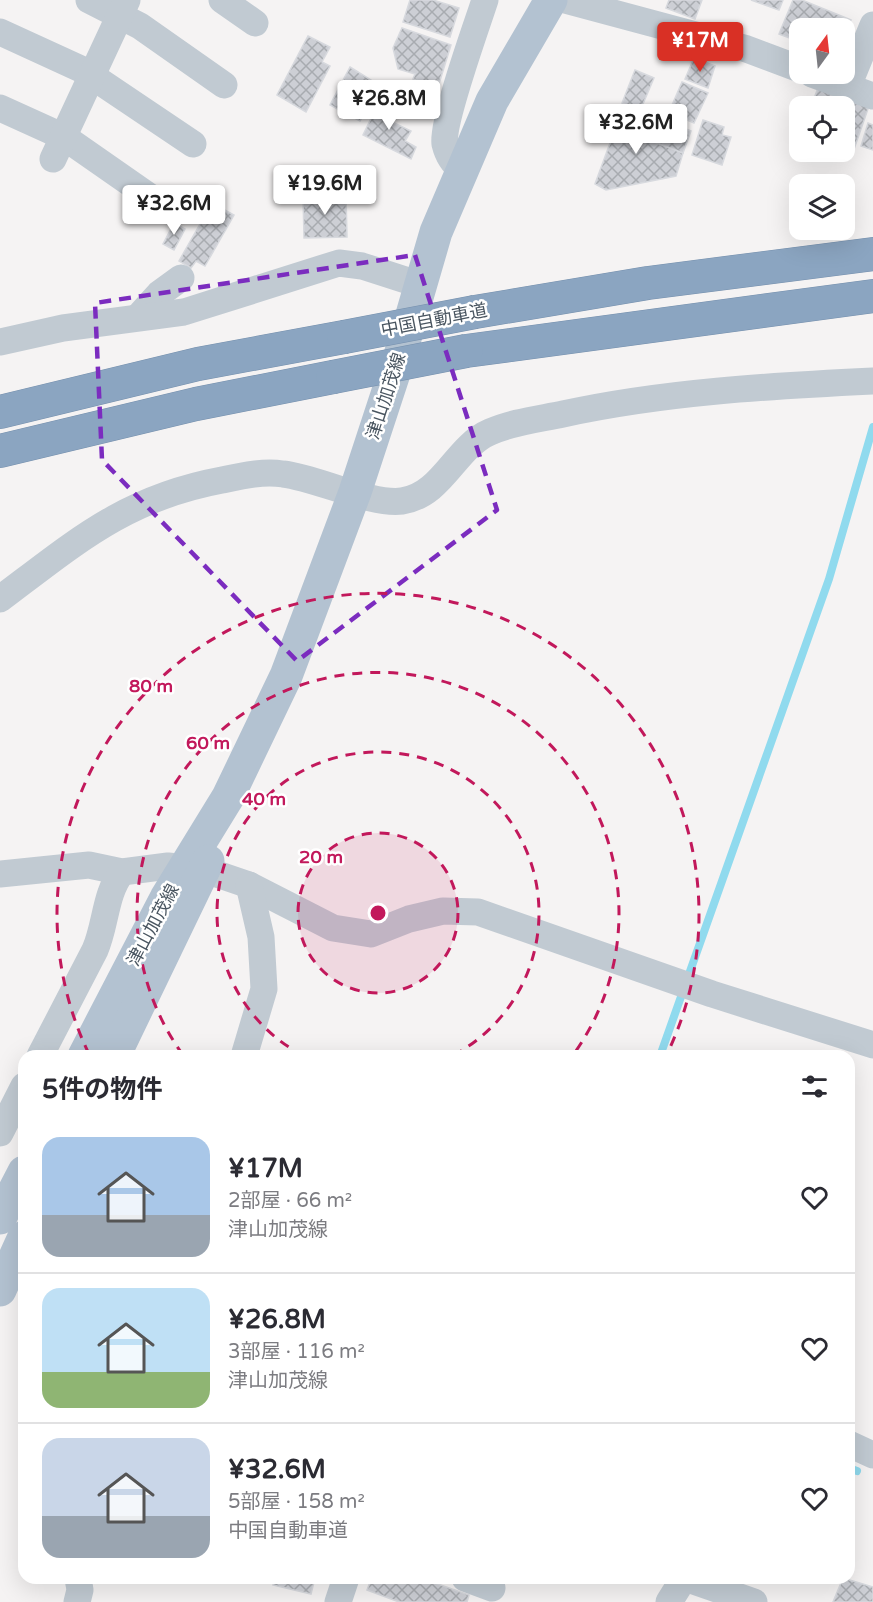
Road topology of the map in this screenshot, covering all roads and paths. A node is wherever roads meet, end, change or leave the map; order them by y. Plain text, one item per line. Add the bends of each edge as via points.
1 (88, 0) edge
2 (222, 0) edge
3 (484, 0) edge
4 (551, 0) edge
5 (565, 0) edge
6 (124, 8) edge
7 (255, 23) dead end
8 (873, 25) edge
9 (0, 33) edge
10 (789, 65) edge
11 (93, 76) junction
12 (842, 84) edge
13 (224, 85) dead end
14 (848, 86) junction
15 (873, 96) edge
16 (0, 108) edge
17 (193, 144) dead end
18 (59, 148) junction
19 (462, 171) junction
20 (163, 206) dead end
21 (873, 254) edge
22 (181, 278) dead end
23 (421, 285) junction
24 (873, 296) edge
25 (139, 316) junction
26 (0, 342) edge
27 (873, 381) edge
28 (0, 412) edge
29 (0, 452) edge
30 (355, 492) junction
31 (0, 599) edge
32 (194, 869) junction
33 (122, 872) junction
34 (0, 874) edge
35 (249, 885) junction
36 (873, 1045) edge
37 (43, 1050) edge
38 (88, 1050) edge
39 (117, 1050) edge
40 (246, 1050) edge
41 (18, 1098) edge
42 (0, 1133) edge
43 (18, 1184) edge
44 (0, 1218) edge
45 (18, 1250) edge
46 (0, 1290) edge
47 (855, 1447) edge
48 (873, 1455) edge
49 (79, 1584) edge
50 (344, 1584) edge
51 (681, 1584) edge
52 (702, 1584) edge
53 (77, 1602) edge
54 (338, 1602) edge
55 (669, 1602) edge
56 (754, 1602) edge

1 - 6 street
2 - 7 street
3 - 19 street via 444,141 451,160
4 - 19 main road, 津山加茂線 via 492,101
5 - 10 street via 744,48
6 - 11 street
6 - 13 street
8 - 14 street
9 - 11 street
11 - 17 street
11 - 18 street
12 - 14 street
14 - 15 street
16 - 18 street
18 - 20 street
19 - 23 main road, 津山加茂線 via 436,232
21 - 28 highway, 中国自動車道, bridge via 648,283 475,312 198,364
22 - 25 street
23 - 25 street via 362,266 339,263 184,312
23 - 30 main road, 津山加茂線
24 - 29 highway, 中国自動車道, bridge via 466,351 196,404
25 - 26 street
27 - 30 street via 774,386 608,404 488,433 426,492 402,501
30 - 31 street via 280,473 252,474 164,495 95,527
30 - 32 main road, 津山加茂線 via 286,676
32 - 33 street via 140,868
32 - 35 street
32 - 38 main road, 津山加茂線
32 - 39 main road, 津山加茂線
33 - 34 street via 89,865
33 - 37 street via 113,882 95,950
35 - 36 street via 333,928 371,934 443,911 478,912 712,994
35 - 40 street via 261,937 264,989
41 - 42 street
43 - 44 main road
45 - 46 main road
47 - 48 street
49 - 53 street
50 - 54 street
51 - 55 street
52 - 56 street

